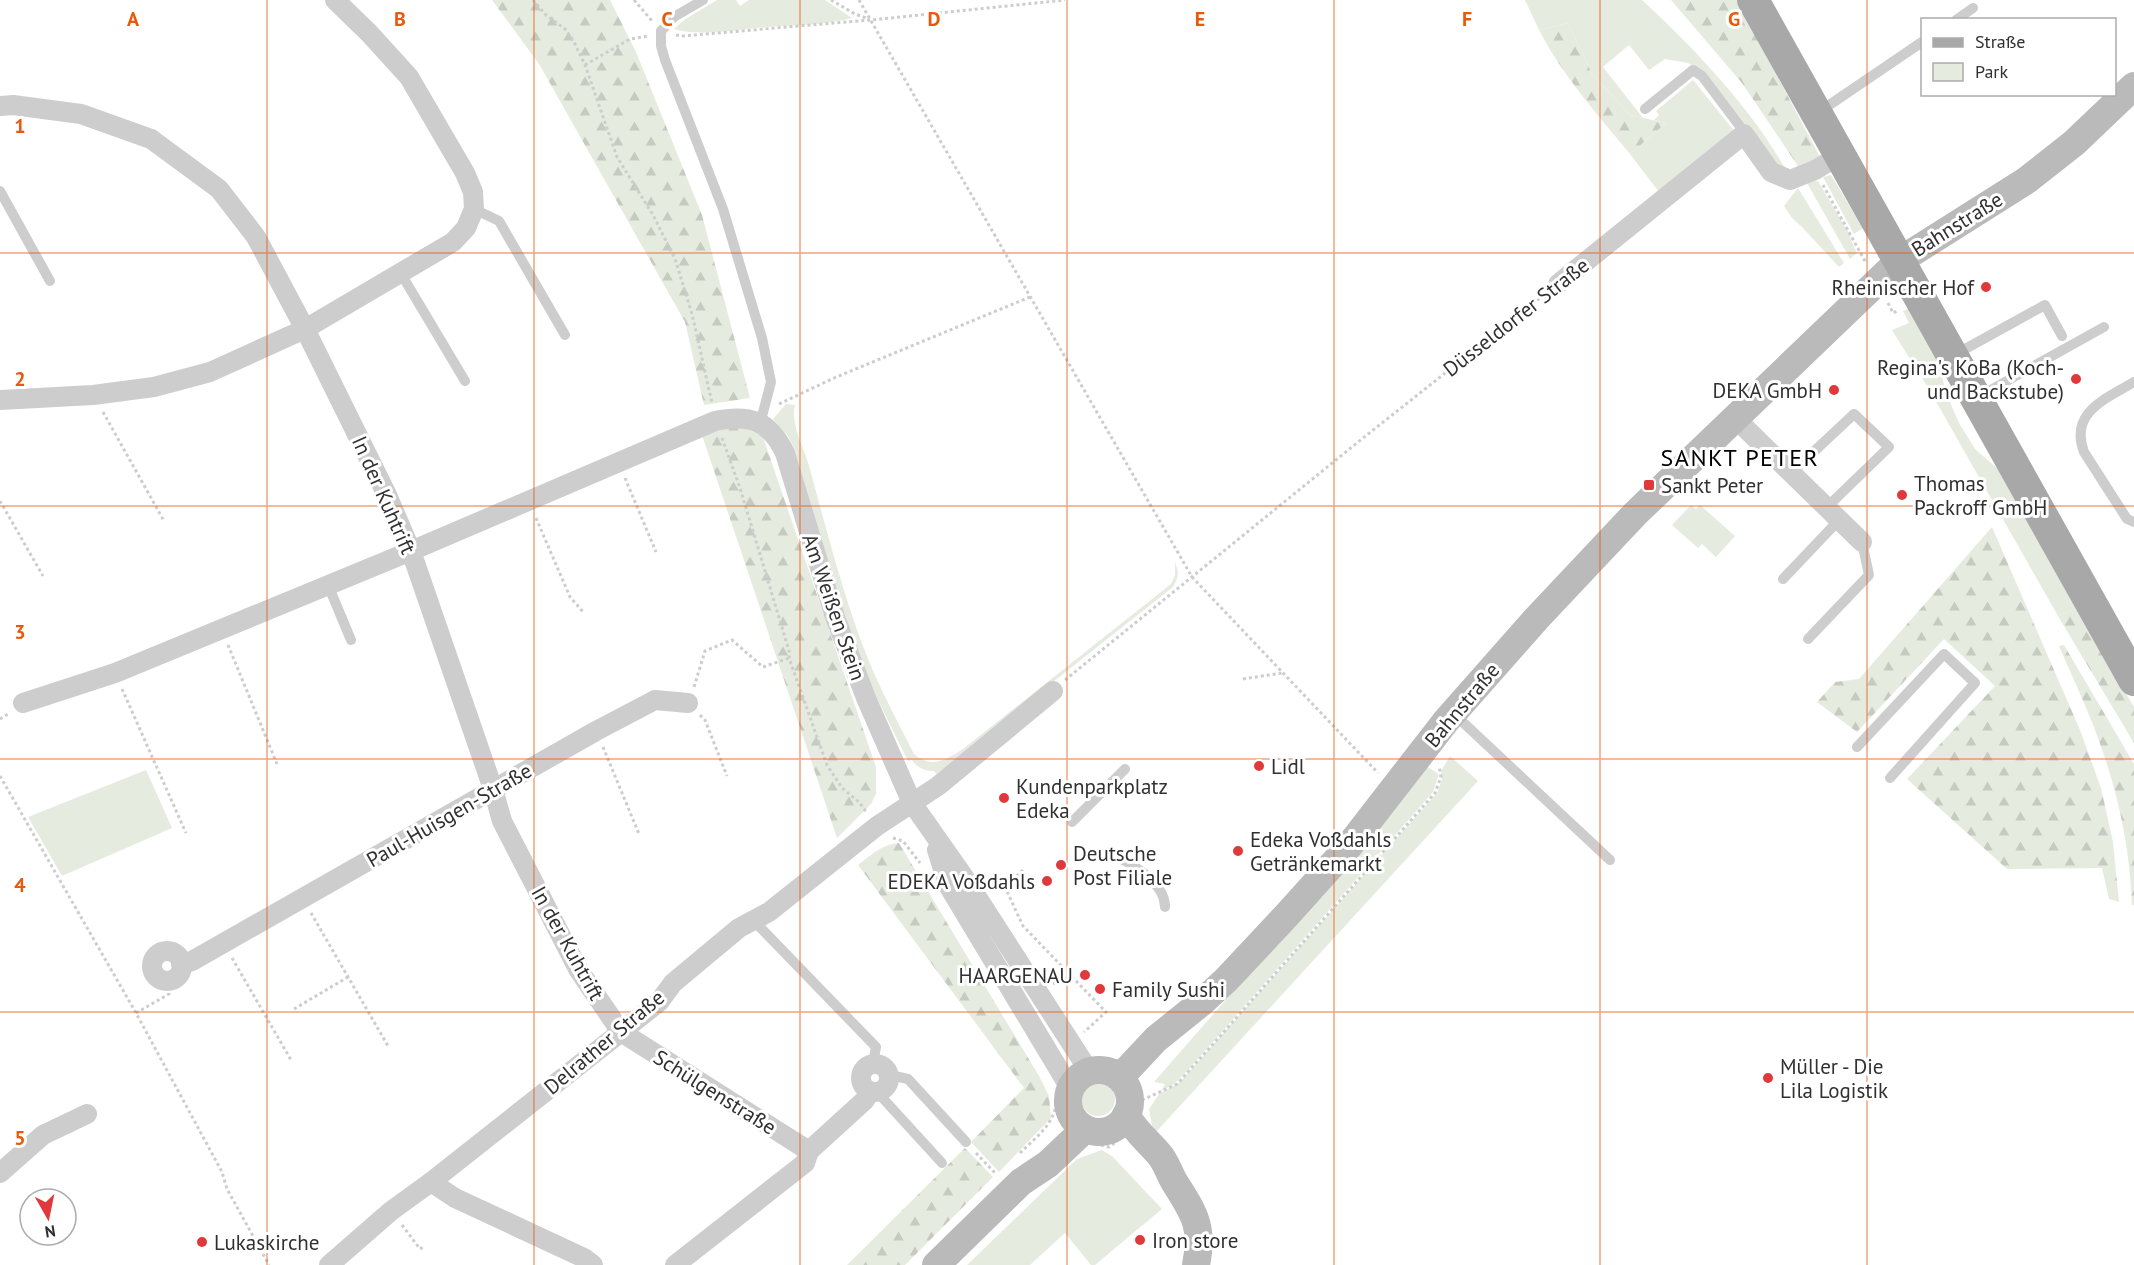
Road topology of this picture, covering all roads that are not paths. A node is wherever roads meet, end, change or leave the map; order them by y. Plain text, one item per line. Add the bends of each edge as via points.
1 (334, 0) edge
2 (703, 0) edge
3 (1753, 0) edge
4 (1973, 8) dead end
5 (1959, 18) edge
6 (1921, 43) edge
7 (2134, 87) edge
8 (0, 106) edge
9 (1645, 109) dead end
10 (1816, 113) junction
11 (1744, 134) junction
12 (1827, 163) junction
13 (0, 191) edge
14 (474, 209) junction
15 (1899, 261) junction
16 (400, 272) junction
17 (50, 281) dead end
18 (1558, 284) road end
19 (2104, 327) dead end
20 (305, 329) junction
21 (565, 335) dead end
22 (2062, 336) dead end
23 (1952, 356) junction
24 (465, 381) dead end
25 (2134, 382) edge
26 (1975, 398) junction
27 (0, 400) edge
28 (1735, 418) junction
29 (761, 419) junction
30 (1791, 473) junction
31 (1833, 514) junction
32 (2134, 522) edge
33 (1862, 542) joint
34 (411, 551) junction
35 (1784, 579) dead end
36 (328, 585) junction
37 (1808, 639) dead end
38 (351, 640) dead end
39 (2134, 680) edge
40 (1053, 691) road end
41 (688, 703) road end
42 (23, 704) dead end
43 (1453, 713) junction
44 (1857, 747) dead end
45 (1125, 769) dead end
46 (1890, 778) dead end
47 (494, 789) junction
48 (912, 803) junction
49 (1072, 822) dead end
50 (1117, 857) dead end
51 (1610, 860) dead end
52 (1165, 907) dead end
53 (753, 920) junction
54 (181, 964) junction
55 (621, 1032) junction
56 (873, 1063) junction
57 (890, 1075) junction
58 (873, 1092) junction
59 (1100, 1103) junction
60 (87, 1114) dead end
61 (966, 1142) road end
62 (809, 1151) junction
63 (942, 1163) dead end
64 (0, 1173) edge
65 (431, 1182) junction
66 (329, 1265) edge
67 (593, 1265) edge
68 (675, 1265) edge
69 (936, 1265) edge
70 (1196, 1265) edge

1 - 14 street via 409,77 465,173 473,192
2 - 29 lane via 674,17 661,31 661,46 723,209 762,338 771,382
3 - 10 main road
4 - 5 lane
6 - 10 lane
7 - 15 street, Bahnstraße via 2027,180
8 - 20 street, In der Kuhtrift via 81,114 151,139 219,189 256,237
9 - 11 lane via 1693,70
10 - 12 main road
11 - 12 street via 1771,172 1781,177 1790,180
11 - 18 street, Düsseldorfer Straße
12 - 15 main road
13 - 17 lane
14 - 16 street via 466,228 453,242
14 - 21 lane via 499,221
15 - 23 main road
15 - 28 street, Bahnstraße
16 - 20 street
16 - 24 lane
19 - 26 lane
20 - 27 street via 210,372 154,387
20 - 34 street, In der Kuhtrift
22 - 23 lane via 2045,305
23 - 26 main road
25 - 32 lane via 2092,408 2080,429 2080,440 2127,519
26 - 39 main road
28 - 30 street
28 - 43 street, Bahnstraße via 1607,542
29 - 34 street via 715,421
29 - 48 street, Am Weißen Stein via 785,453 835,617
30 - 31 street
30 - 31 lane via 1854,414 1889,447
31 - 33 street
31 - 35 lane
33 - 37 lane via 1869,575
34 - 36 street
34 - 47 street, In der Kuhtrift
36 - 38 lane
36 - 42 street via 115,674
40 - 48 street, Delrather Straße
41 - 47 street, Paul-Huisgen-Straße via 655,700
43 - 51 lane
43 - 59 street, Bahnstraße via 1348,846 1286,916 1226,980 1156,1039
44 - 46 lane via 1944,654 1975,683
45 - 49 lane
47 - 54 street, Paul-Huisgen-Straße via 224,944
47 - 55 street, In der Kuhtrift via 502,821 578,969
48 - 53 street, Delrather Straße via 769,912
48 - 59 street, Am Weißen Stein via 964,877
50 - 52 lane via 1156,885
53 - 55 street, Delrather Straße via 673,983 659,1002
53 - 56 lane via 876,1047
54 - 54 street via 177,977 169,981 155,976 152,967 155,957 163,952 172,952
55 - 62 street, Schülgenstraße
55 - 65 street, Delrather Straße
56 - 57 street via 884,1066
56 - 58 street via 860,1076 862,1085
57 - 58 street via 887,1087
57 - 61 lane via 908,1079
58 - 62 street
58 - 63 lane
59 - 69 street, Bahnstraße via 1038,1151 1016,1186
59 - 70 street via 1148,1165 1175,1182 1187,1200 1196,1220
60 - 64 street via 43,1135
62 - 68 street via 805,1163
65 - 66 street, Delrather Straße
65 - 67 street via 455,1198

